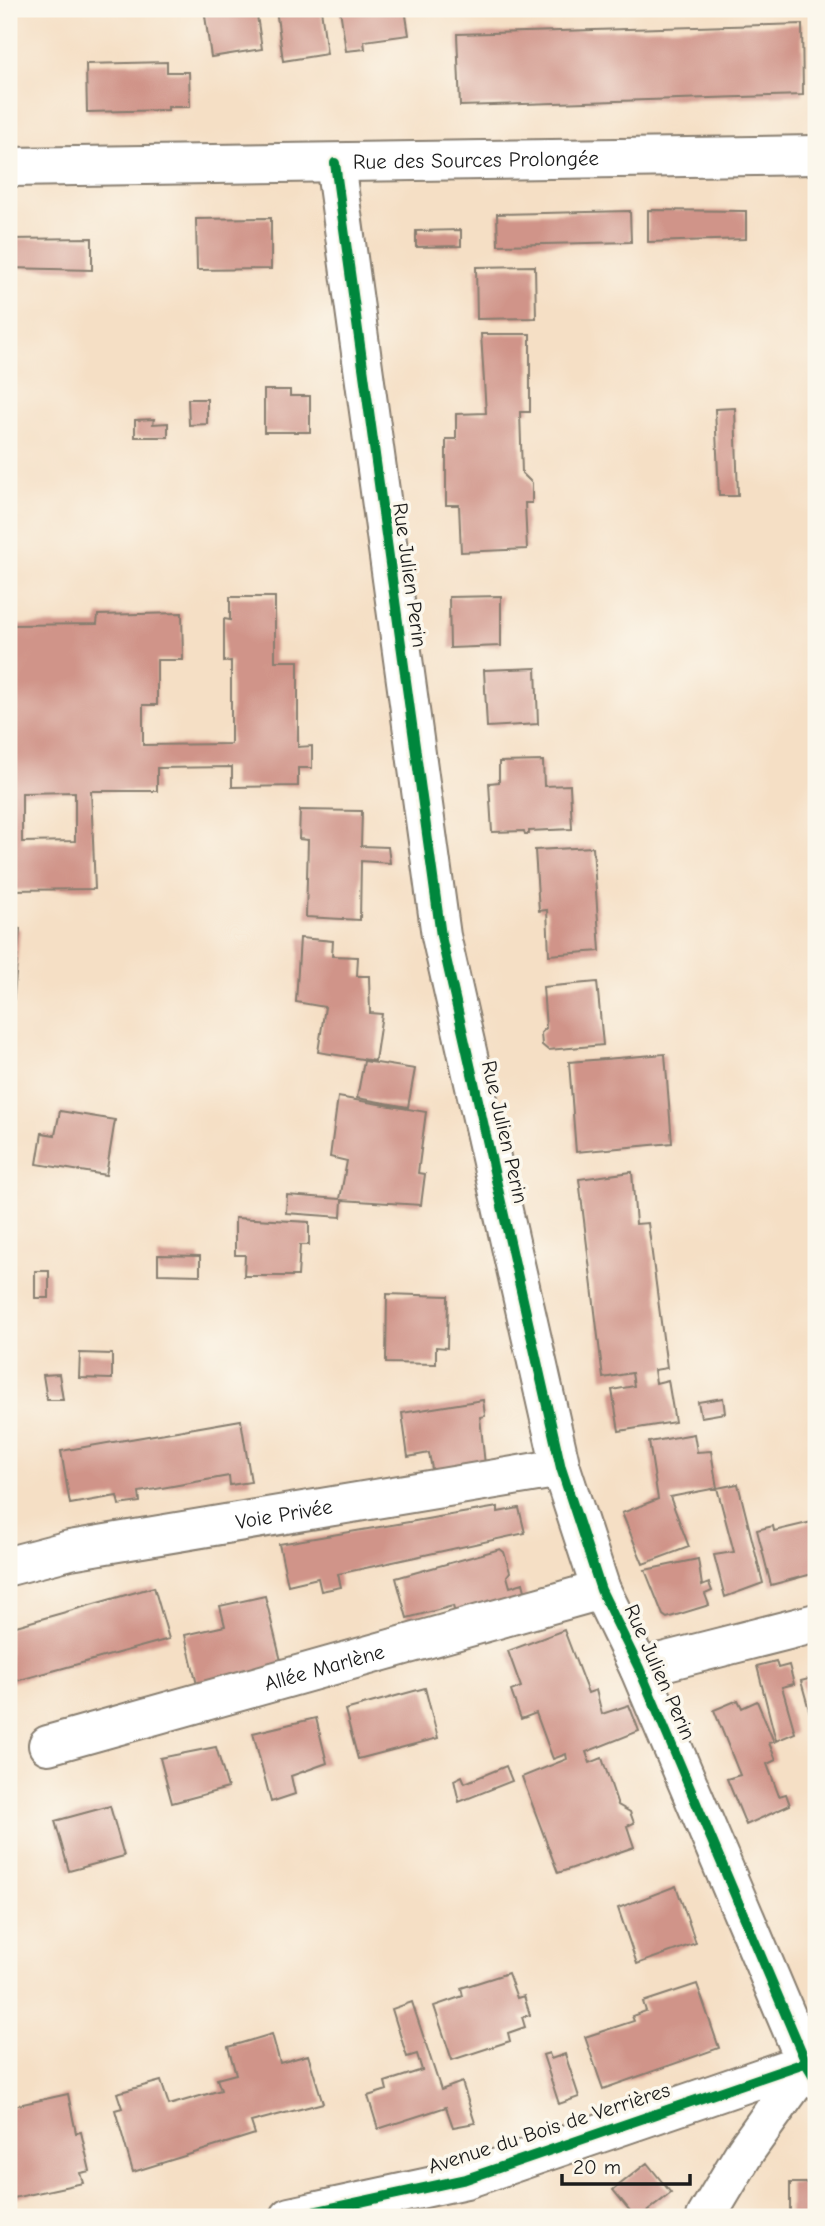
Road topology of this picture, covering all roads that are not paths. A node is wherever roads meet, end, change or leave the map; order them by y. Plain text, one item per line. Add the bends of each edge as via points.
1 (816, 155) edge
2 (335, 163) junction
3 (9, 167) edge
4 (561, 1468) junction
5 (9, 1566) edge
6 (601, 1590) junction
7 (816, 1623) edge
8 (639, 1668) junction
9 (48, 1745) dead end
10 (813, 2068) edge
11 (290, 2217) edge
12 (706, 2217) edge

1 - 2 street, Rue des Sources Prolongée
2 - 3 street, Rue des Sources Prolongée
2 - 4 street, Rue Julien Perin via 441,936
4 - 5 street, Voie Privée via 69,1550
4 - 6 street, Rue Julien Perin
6 - 8 street, Rue Julien Perin
6 - 9 street, Allée Marlène
7 - 8 street
8 - 10 street, Rue Julien Perin
10 - 11 street, Avenue du Bois de Verrières via 466,2179
10 - 12 street via 746,2150

